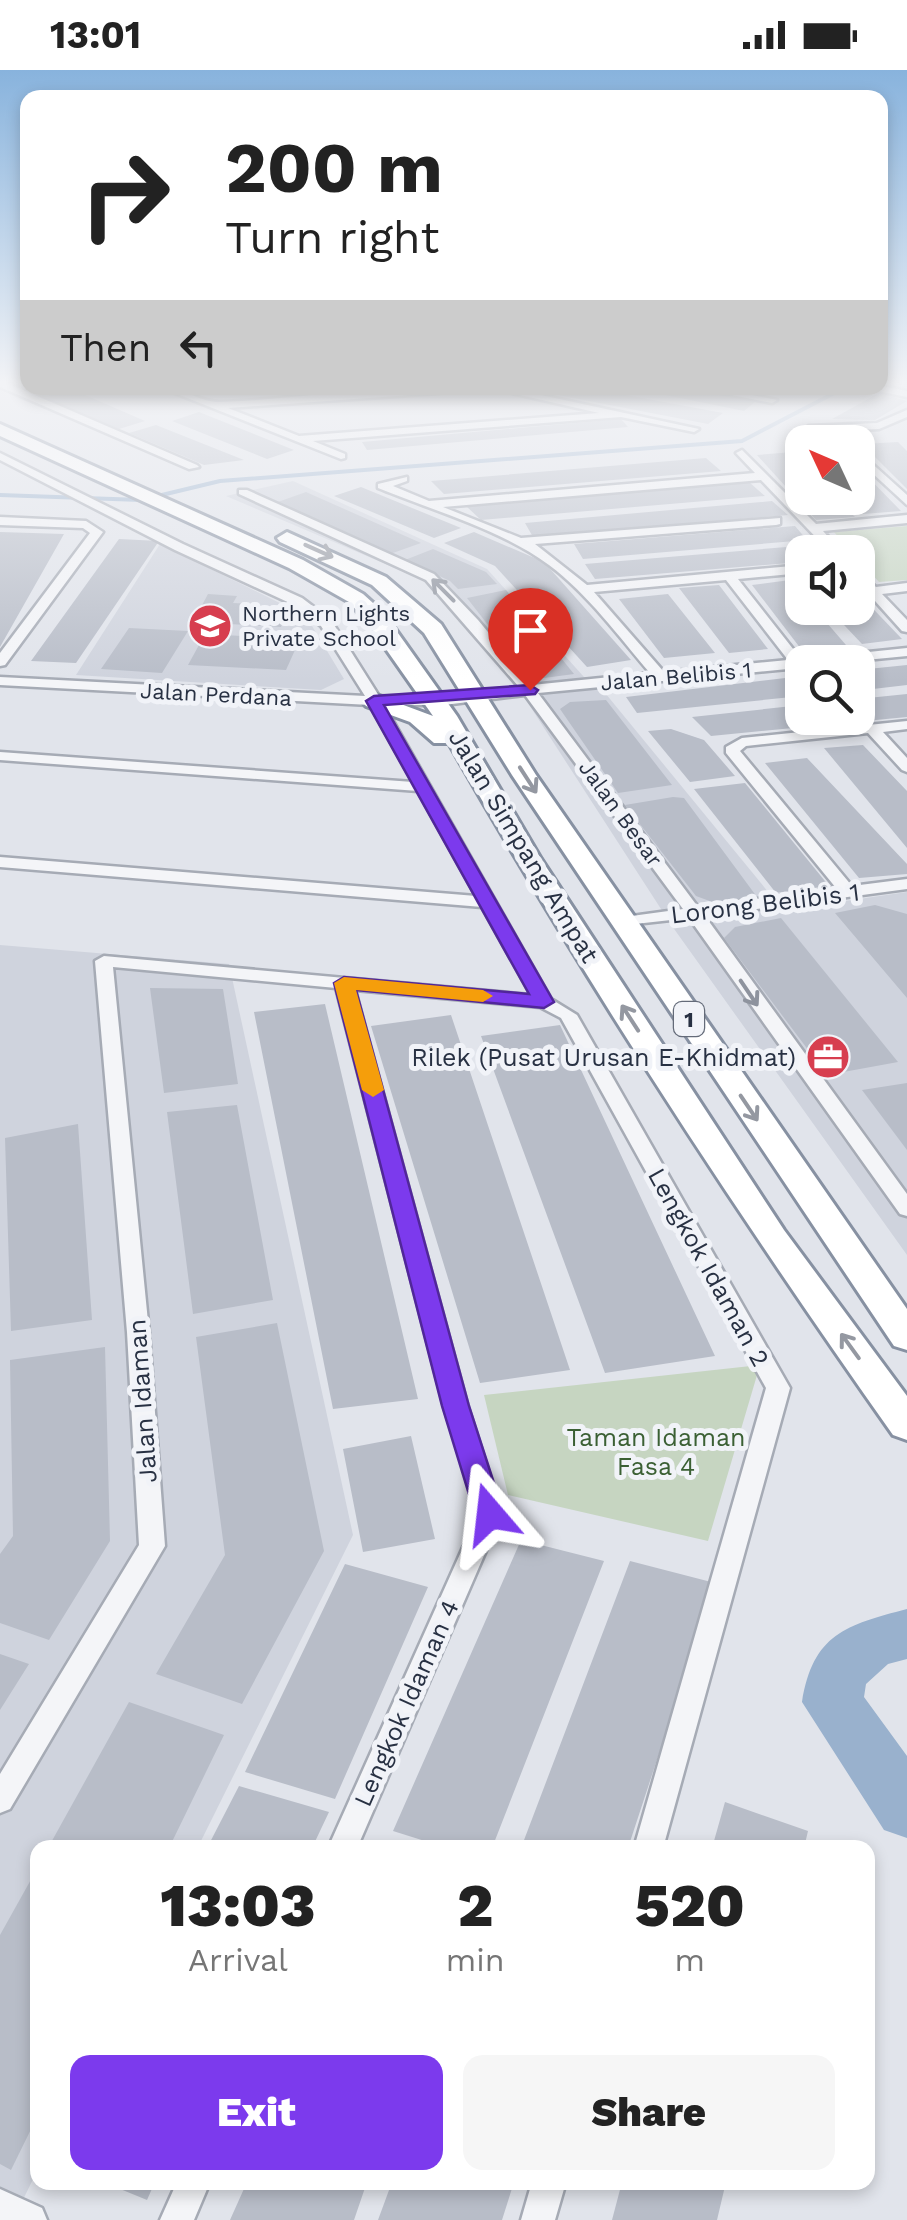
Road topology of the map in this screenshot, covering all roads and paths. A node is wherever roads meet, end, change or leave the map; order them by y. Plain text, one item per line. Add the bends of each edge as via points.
1 (46, 480) edge
2 (116, 480) edge
3 (158, 480) edge
4 (399, 480) edge
5 (712, 480) edge
6 (768, 480) edge
7 (885, 480) edge
8 (243, 492) dead end
9 (907, 501) edge
10 (426, 504) junction
11 (907, 519) edge
12 (0, 521) edge
13 (776, 522) dead end
14 (812, 528) junction
15 (819, 535) edge
16 (520, 542) junction
17 (785, 571) edge
18 (729, 576) junction
19 (907, 588) edge
20 (584, 589) junction
21 (875, 590) edge
22 (875, 593) edge
23 (907, 628) edge
24 (788, 645) edge
25 (907, 652) edge
26 (875, 655) edge
27 (0, 662) edge
28 (407, 662) junction
29 (785, 665) edge
30 (662, 678) junction
31 (0, 681) edge
32 (530, 690) junction
33 (474, 695) junction
34 (431, 700) junction
35 (374, 701) junction
36 (907, 724) edge
37 (875, 728) edge
38 (875, 732) edge
39 (806, 735) edge
40 (0, 756) edge
41 (907, 768) edge
42 (423, 787) junction
43 (484, 788) junction
44 (0, 862) edge
45 (906, 885) edge
46 (848, 892) junction
47 (487, 902) junction
48 (694, 912) junction
49 (622, 922) junction
50 (344, 983) junction
51 (544, 1002) junction
52 (907, 1209) edge
53 (907, 1337) edge
54 (907, 1425) edge
55 (0, 1800) edge
56 (346, 1840) edge
57 (650, 1840) edge
58 (190, 2190) edge
59 (547, 2190) edge
60 (0, 2206) edge
61 (30, 2220) edge
62 (177, 2220) edge
63 (538, 2220) edge

1 - 35 street, Lengkok Idaman 2 via 313,610
2 - 28 highway, Jalan Simpang Ampat / 1 via 356,598
3 -> 33 highway, Jalan Simpang Ampat / 1 via 379,581 433,629
4 - 10 street via 382,486
5 - 10 street
6 - 14 street
7 - 9 street
32 -> 8 street, Jalan Besar via 430,578
10 - 16 street
11 - 14 street
12 - 27 street via 97,532
13 - 16 street
14 - 15 street
16 - 20 street
17 - 18 street
18 - 20 street
18 - 24 street
19 - 21 street
20 - 30 street
22 - 23 street
25 - 26 street, Jalan Belibis 1
28 - 34 highway, Jalan Simpang Ampat / 1
28 - 35 highway via 405,679
29 - 30 street, Jalan Belibis 1
30 - 32 street, Jalan Belibis 1
31 - 35 street, Jalan Perdana
32 - 33 street, Jalan Belibis 1
32 - 48 street, Jalan Besar
33 - 34 street, Jalan Perdana
33 -> 49 highway, Jalan Simpang Ampat / 1
34 - 35 street, Jalan Perdana
34 - 43 highway, Jalan Simpang Ampat / 1
35 - 42 street, Lengkok Idaman 2
35 - 43 highway via 426,719
36 - 37 street
38 - 41 street
39 - 46 street via 742,742 730,750
40 - 42 street
42 - 47 street, Lengkok Idaman 2
54 -> 43 highway, Jalan Simpang Ampat / 1 via 772,1238
44 - 47 street
45 - 46 street, Lorong Belibis 1
46 - 48 street, Lorong Belibis 1
47 - 51 street, Lengkok Idaman 2
48 - 49 street, Lorong Belibis 1
48 -> 52 street, Jalan Besar via 811,1084
49 -> 53 highway, Jalan Simpang Ampat / 1
50 - 51 street
50 - 55 street, Jalan Idaman via 104,961 152,1546
50 - 56 street, Lengkok Idaman 4 via 490,1514
51 - 57 street, Lengkok Idaman 2 via 568,1015 778,1388
58 - 62 street
59 - 63 street
60 - 61 street

